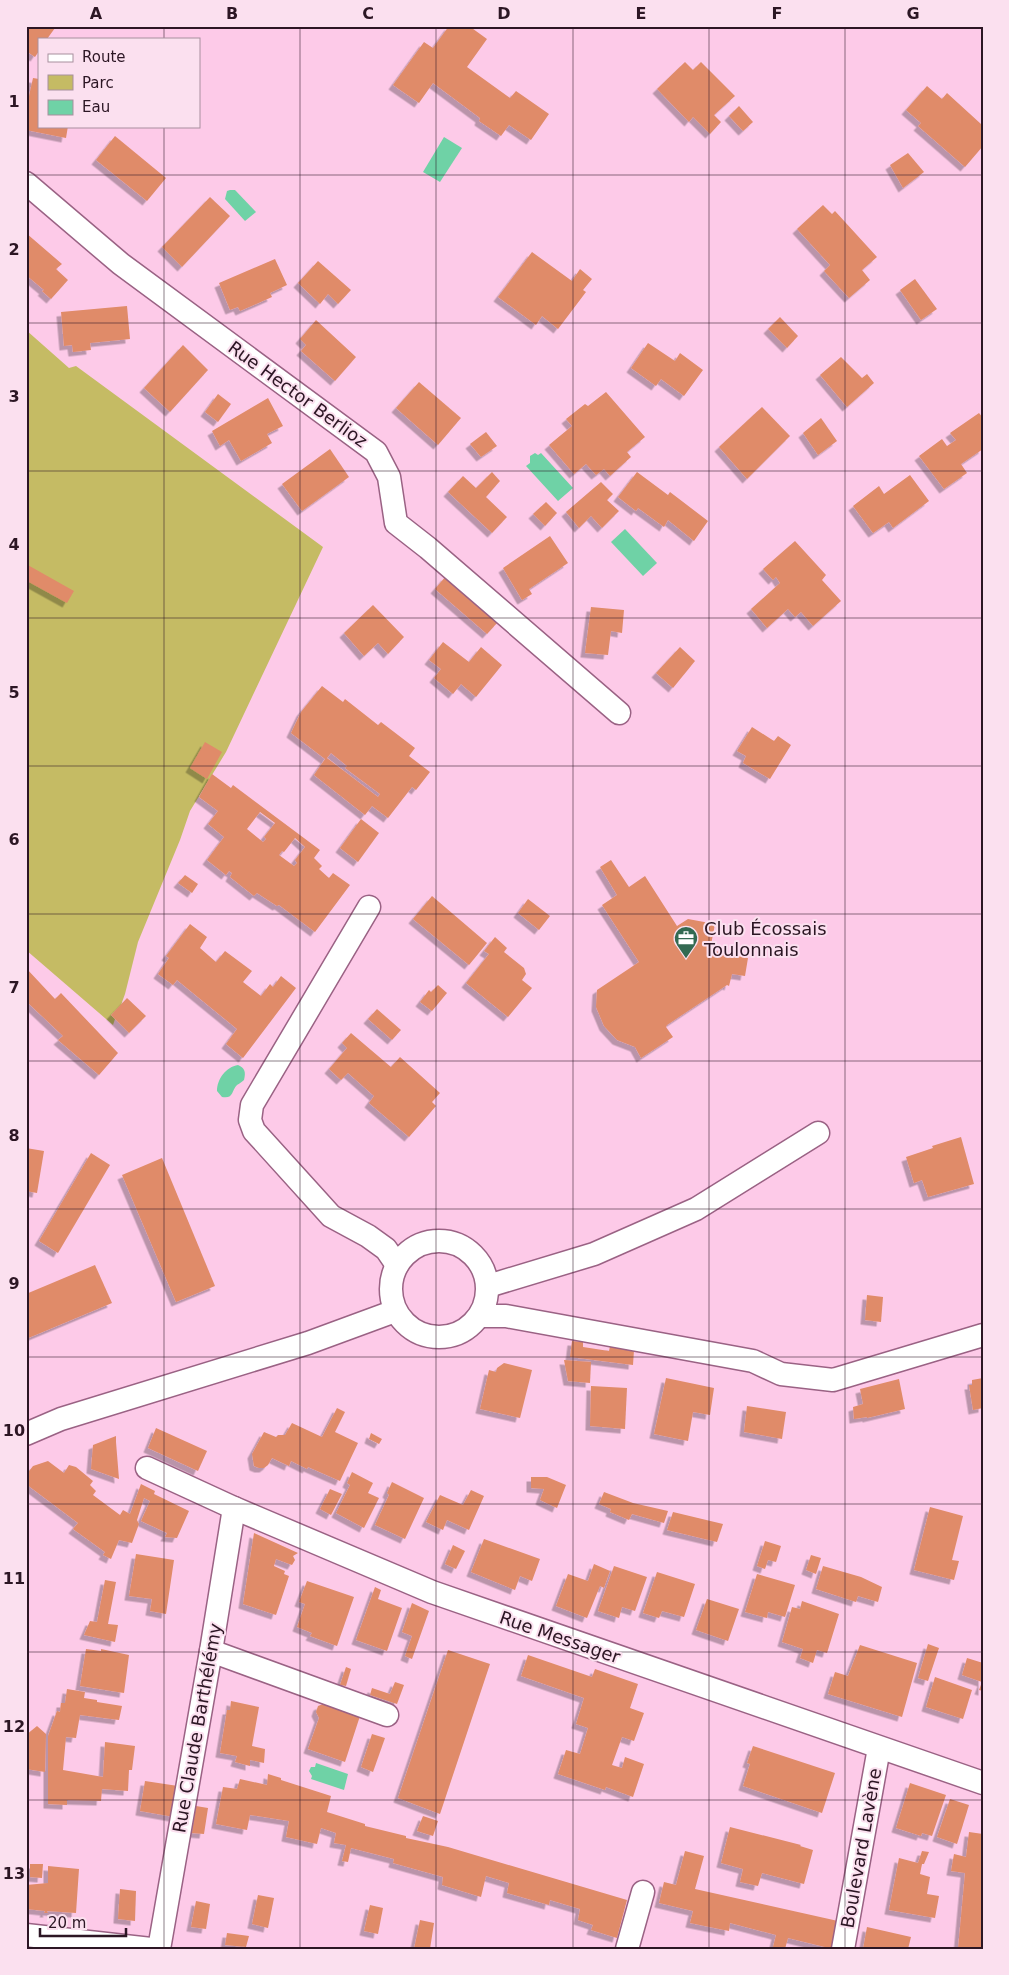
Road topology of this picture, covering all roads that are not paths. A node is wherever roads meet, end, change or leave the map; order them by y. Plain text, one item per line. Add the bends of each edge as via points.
1 (26, 183) edge
2 (619, 712) dead end
3 (369, 907) dead end
4 (818, 1133) dead end
5 (396, 1265) junction
6 (488, 1286) junction
7 (395, 1311) junction
8 (480, 1316) junction
9 (983, 1335) edge
10 (26, 1434) edge
11 (147, 1468) dead end
12 (234, 1508) junction
13 (211, 1651) junction
14 (387, 1715) dead end
15 (879, 1748) junction
16 (983, 1783) edge
17 (643, 1892) dead end
18 (26, 1935) edge
19 (151, 1949) edge
20 (159, 1949) edge
21 (627, 1949) edge
22 (843, 1949) edge

1 - 2 street, Rue Hector Berlioz via 121,264 376,452 389,477 396,523
3 - 5 street via 252,1105 250,1120 254,1131 331,1216 386,1249
4 - 6 street via 696,1209 594,1254
5 - 6 street via 414,1247 434,1241 451,1242 466,1249 478,1261
5 - 7 street via 390,1290
6 - 8 street via 487,1300
7 - 8 street via 405,1325 418,1334 435,1338 453,1336
7 - 10 street via 308,1343 61,1420
8 - 9 street via 506,1316 753,1360 780,1374 833,1380
11 - 12 street, Rue Messager
12 - 13 street, Rue Claude Barthélémy
12 - 15 street, Rue Messager via 432,1592
13 - 14 street
13 - 20 street, Rue Claude Barthélémy
15 - 16 street, Rue Messager
15 - 22 street, Boulevard Lavène
17 - 21 street
18 - 19 street

